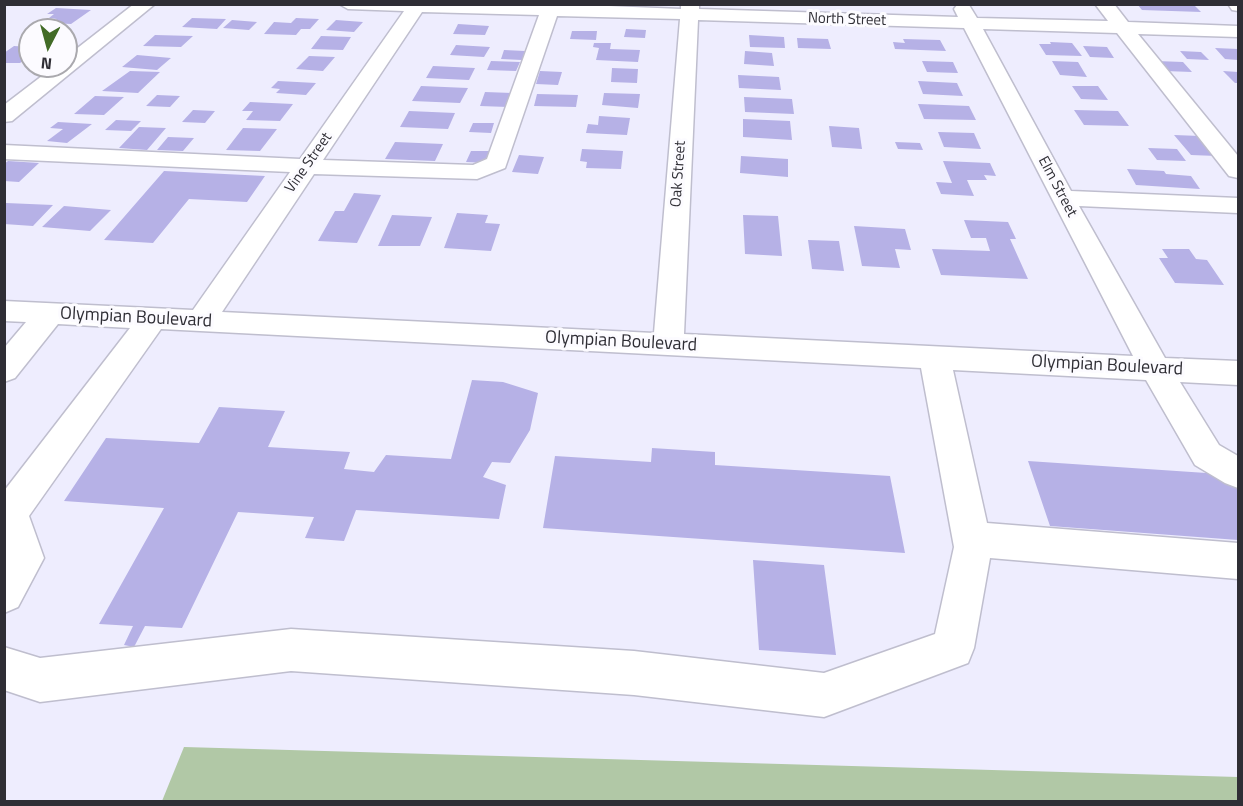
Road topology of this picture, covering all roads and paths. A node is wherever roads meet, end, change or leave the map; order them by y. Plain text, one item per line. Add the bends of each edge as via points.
1 (146, 4) edge
2 (348, 4) edge
3 (1104, 4) edge
4 (418, 6) edge
5 (551, 7) edge
6 (689, 10) edge
7 (835, 12) edge
8 (966, 14) edge
9 (1123, 28) junction
10 (1239, 31) edge
11 (4, 116) edge
12 (4, 152) edge
13 (306, 166) junction
14 (1239, 171) edge
15 (1062, 198) junction
16 (1239, 205) edge
17 (4, 311) edge
18 (50, 314) junction
19 (153, 319) junction
20 (200, 322) junction
21 (668, 344) junction
22 (934, 357) junction
23 (1155, 368) junction
24 (4, 370) edge
25 (1239, 373) edge
26 (1239, 473) edge
27 (7, 514) edge
28 (971, 539) junction
29 (1239, 561) edge
30 (4, 594) edge
31 (4, 668) edge

1 - 11 street
2 - 4 street, North Street
3 - 9 street
4 - 5 street, North Street
4 - 13 street, Vine Street
5 - 6 street, North Street
5 - 13 street via 497,163 477,172
6 - 7 street, North Street
6 - 21 street, Oak Street
7 - 8 street, North Street
8 - 9 street, North Street
8 - 15 street, Elm Street
9 - 10 street, North Street
9 - 14 street
12 - 13 street
13 - 20 street, Vine Street
15 - 16 street
15 - 23 street, Elm Street
17 - 18 street, Olympian Boulevard
18 - 19 street, Olympian Boulevard
18 - 24 street
19 - 20 street, Olympian Boulevard
19 - 27 street
20 - 21 street, Olympian Boulevard
21 - 22 street, Olympian Boulevard
22 - 23 street, Olympian Boulevard
22 - 28 street
23 - 25 street, Olympian Boulevard
23 - 26 street, Elm Street via 1207,455
27 - 30 street via 25,558
28 - 29 street
28 - 31 street via 973,547 953,648 824,695 634,673 291,650 40,680

